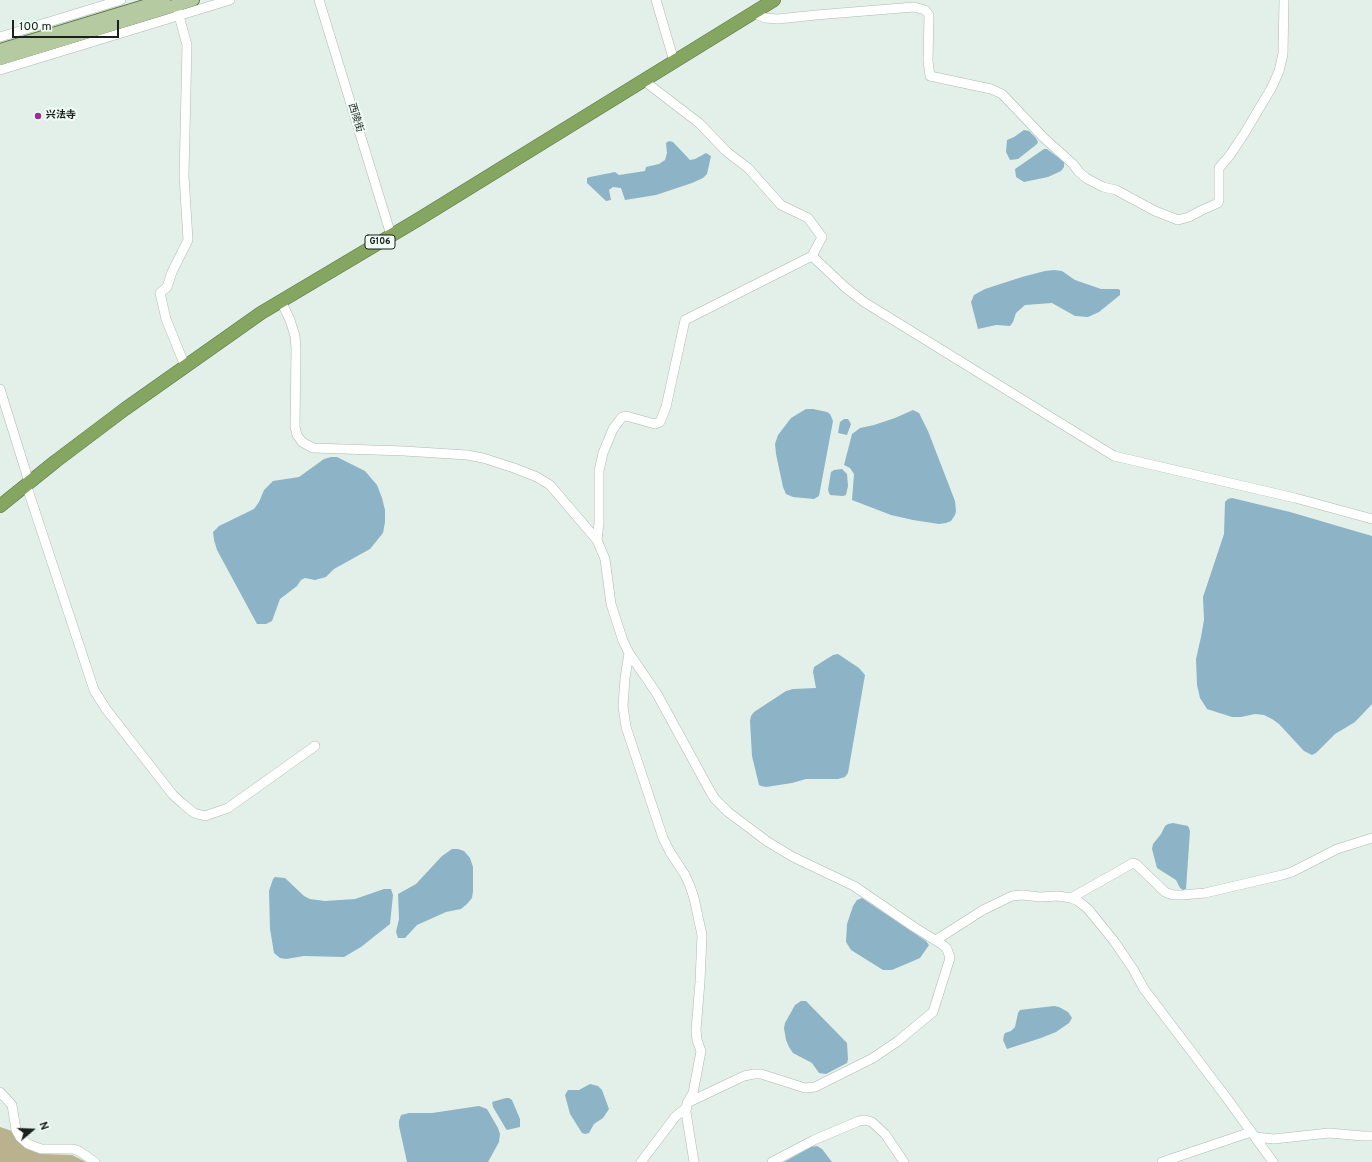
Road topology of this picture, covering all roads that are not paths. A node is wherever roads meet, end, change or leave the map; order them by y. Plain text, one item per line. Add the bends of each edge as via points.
1 (121, 0) edge
2 (164, 0) edge
3 (193, 0) edge
4 (230, 0) edge
5 (319, 0) edge
6 (656, 0) edge
7 (774, 0) edge
8 (1284, 0) edge
9 (178, 10) junction
10 (753, 13) junction
11 (0, 37) edge
12 (0, 50) edge
13 (0, 59) edge
14 (674, 61) junction
15 (0, 70) edge
16 (643, 80) junction
17 (391, 235) junction
18 (812, 256) junction
19 (281, 301) junction
20 (185, 366) junction
21 (0, 389) edge
22 (27, 483) junction
23 (0, 506) edge
24 (1372, 519) edge
25 (597, 540) junction
26 (629, 653) junction
27 (315, 746) dead end
28 (1372, 838) edge
29 (1072, 898) junction
30 (936, 940) junction
31 (0, 1092) edge
32 (687, 1105) junction
33 (1253, 1135) junction
34 (1372, 1136) edge
35 (95, 1162) edge
36 (641, 1162) edge
37 (694, 1162) edge
38 (772, 1162) edge
39 (904, 1162) edge
40 (1162, 1162) edge
41 (1273, 1162) edge

1 - 11 street
2 - 12 main road
3 - 9 main road
4 - 9 street
5 - 17 street, 西陵街
6 - 14 street
7 - 10 highway, G106
8 - 10 street via 1283,54 1279,71 1244,134 1219,168 1218,203 1178,220 1086,178 1002,94 991,89 930,76 928,15 925,10 914,7 778,19 765,18
9 - 13 main road
9 - 15 street
9 - 20 street via 187,45 184,176 188,240 167,287 160,293 166,319
10 - 14 highway, G106
14 - 16 highway, G106
16 - 17 highway, G106
16 - 18 street via 698,123 727,152 748,168 781,205 808,218 822,237
17 - 19 highway, G106
18 - 24 street via 864,302 1114,456 1295,498
18 - 25 street via 685,320 666,407 660,422 655,424 622,417 613,429 603,453 599,471
19 - 20 highway, G106
19 - 25 street via 295,336 295,427 299,439 305,445 313,448 467,455 499,462 550,485
20 - 22 highway, G106
21 - 22 street
22 - 23 highway, G106
22 - 27 street via 94,690 173,795 194,813 205,816 228,808
25 - 26 street via 605,559 614,616
26 - 30 street via 657,694 710,791 728,812 774,846 854,886
26 - 32 street via 623,706 626,727 663,838 690,886 702,935 696,1030 696,1040 701,1051 693,1093
28 - 29 street via 1337,849 1287,874 1206,893 1173,895 1165,892 1133,863
29 - 30 street via 1012,896 983,910
29 - 33 street via 1088,909 1114,941 1144,989
30 - 32 street via 947,949 950,958 933,1012 873,1058 815,1087 805,1088 761,1074 744,1076
31 - 35 street via 12,1105 16,1130 28,1144 41,1149 78,1151
32 - 36 street
32 - 37 street
33 - 34 street via 1274,1139 1329,1133
33 - 40 street
33 - 41 street
38 - 39 street via 814,1140 865,1120 872,1122 885,1134

